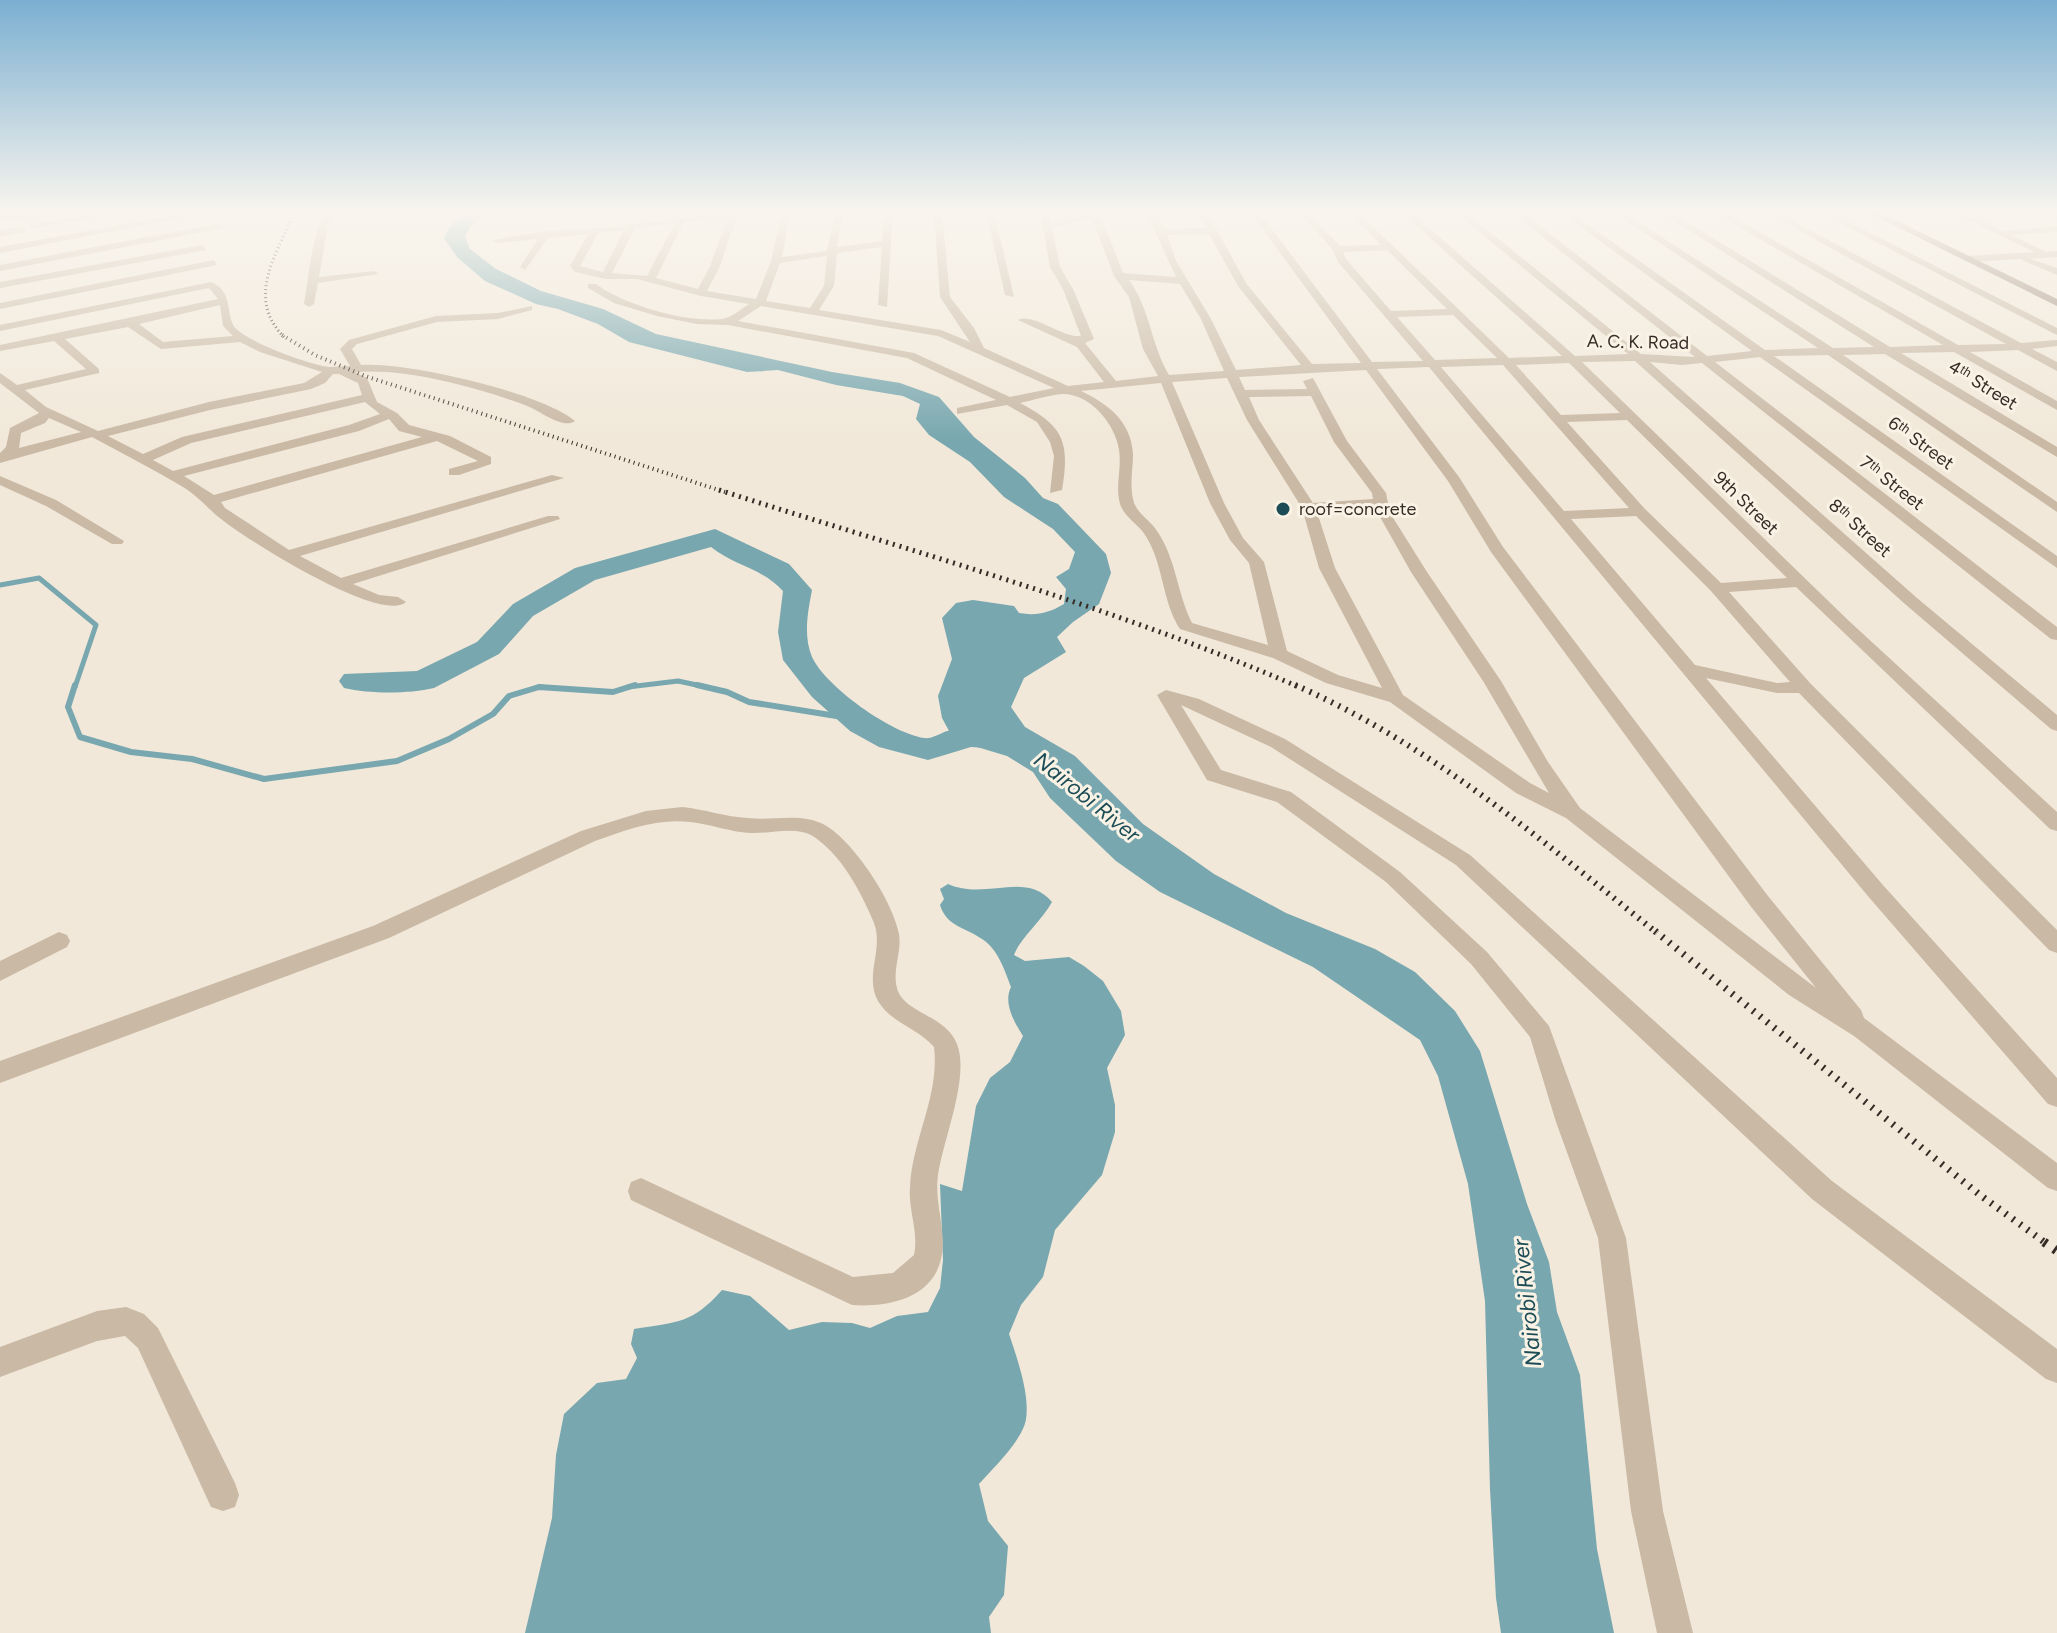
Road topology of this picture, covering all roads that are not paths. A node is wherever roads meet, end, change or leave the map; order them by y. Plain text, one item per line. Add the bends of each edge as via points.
1 (29, 288) edge
2 (87, 288) edge
3 (107, 288) edge
4 (193, 288) edge
5 (217, 288) edge
6 (311, 288) edge
7 (588, 288) edge
8 (681, 288) edge
9 (703, 288) edge
10 (765, 288) edge
11 (828, 288) edge
12 (885, 288) edge
13 (944, 288) edge
14 (1008, 288) edge
15 (1068, 288) edge
16 (1129, 288) edge
17 (1187, 288) edge
18 (1245, 288) edge
19 (1311, 288) edge
20 (1366, 288) edge
21 (1433, 288) edge
22 (1492, 288) edge
23 (1554, 288) edge
24 (1617, 288) edge
25 (1672, 288) edge
26 (1734, 288) edge
27 (1786, 288) edge
28 (1850, 288) edge
29 (1910, 288) edge
30 (1971, 288) edge
31 (2027, 288) edge
32 (701, 293) junction
33 (49, 295) junction
34 (1010, 295) dead end
35 (136, 298) junction
36 (223, 301) junction
37 (760, 302) junction
38 (2057, 303) edge
39 (309, 304) dead end
40 (883, 305) dead end
41 (0, 306) edge
42 (528, 308) dead end
43 (813, 311) junction
44 (1457, 312) junction
45 (1389, 314) junction
46 (1023, 320) dead end
47 (728, 322) junction
48 (130, 323) junction
49 (0, 328) edge
50 (2057, 332) edge
51 (57, 338) junction
52 (242, 339) junction
53 (1075, 340) junction
54 (2057, 343) edge
55 (2018, 347) junction
56 (0, 348) edge
57 (979, 348) junction
58 (1954, 348) junction
59 (1890, 349) junction
60 (1830, 351) junction
61 (1764, 353) junction
62 (1639, 357) junction
63 (1572, 359) junction
64 (1706, 360) junction
65 (1506, 361) junction
66 (1435, 366) junction
67 (357, 367) junction
68 (1369, 367) junction
69 (2057, 367) edge
70 (334, 370) junction
71 (95, 371) junction
72 (1234, 375) junction
73 (0, 377) edge
74 (1165, 379) junction
75 (1311, 381) junction
76 (1112, 384) junction
77 (15, 389) junction
78 (1069, 389) junction
79 (94, 390) dead end
80 (1241, 394) junction
81 (369, 397) junction
82 (1008, 401) junction
83 (2057, 406) edge
84 (961, 411) dead end
85 (388, 415) junction
86 (44, 416) junction
87 (1630, 416) junction
88 (1560, 419) junction
89 (569, 421) dead end
90 (0, 427) edge
91 (94, 434) junction
92 (433, 438) junction
93 (2057, 453) edge
94 (5, 454) edge
95 (143, 459) junction
96 (454, 472) dead end
97 (169, 476) junction
98 (557, 478) dead end
99 (0, 479) edge
100 (1055, 490) dead end
101 (212, 500) junction
102 (1380, 503) junction
103 (1309, 508) junction
104 (2057, 508) edge
105 (1640, 512) junction
106 (1560, 515) junction
107 (553, 519) dead end
108 (117, 541) dead end
109 (287, 555) junction
110 (2057, 563) edge
111 (1801, 582) junction
112 (339, 583) junction
113 (1717, 588) junction
114 (398, 602) dead end
115 (2055, 631) edge
116 (1279, 654) junction
117 (1692, 670) junction
118 (1804, 687) junction
119 (1396, 698) junction
120 (2057, 725) edge
121 (1573, 813) junction
122 (2057, 824) edge
123 (59, 941) dead end
124 (2057, 944) edge
125 (0, 972) edge
126 (1862, 1029) junction
127 (0, 1072) edge
128 (2057, 1096) edge
129 (2057, 1179) edge
130 (641, 1191) dead end
131 (0, 1362) edge
132 (2057, 1368) edge
133 (223, 1495) dead end
134 (1675, 1633) edge

1 - 33 street
2 - 33 street
3 - 35 street
4 - 35 street
5 - 36 street
6 - 39 street
7 - 47 street via 654,311
8 - 32 street
9 - 32 street
10 - 37 street
11 - 43 street
12 - 40 street
13 - 57 street
14 - 34 street
15 - 53 street via 1088,339
16 - 74 street via 1148,334 1147,346
17 - 72 street
18 - 75 street
19 - 68 street
20 - 45 street
21 - 44 street
22 - 63 street, 9th Street
23 - 62 street, 8ᵗʰ Street
24 - 64 street, 7ᵗʰ Street
25 - 61 street, 6ᵗʰ Street
26 - 60 street
27 - 59 street, 4ᵗʰ Street
28 - 58 street
29 - 55 street
30 - 50 street
31 - 38 main road
32 - 37 street
33 - 41 street
35 - 49 street
36 - 48 street
36 - 52 street via 228,326
37 - 43 street
37 - 47 street
42 - 67 street via 498,316 436,319 353,342 346,349
43 - 57 street via 941,333
44 - 45 street
44 - 65 street
45 - 66 street
46 - 53 street
47 - 82 street via 910,355
48 - 51 street
48 - 52 street via 161,346
51 - 56 street
51 - 71 street
52 - 70 street
53 - 76 street
54 - 55 street, A. C. K. Road
55 - 58 street, A. C. K. Road
55 - 69 street
57 - 78 street
58 - 59 street, A. C. K. Road
58 - 83 street
59 - 60 street, A. C. K. Road
59 - 93 street, 4ᵗʰ Street
60 - 61 street, A. C. K. Road
60 - 104 street
61 - 64 street, A. C. K. Road
61 - 110 street, 6ᵗʰ Street
62 - 63 street, A. C. K. Road
62 - 64 street, A. C. K. Road
62 - 120 street, 8ᵗʰ Street
63 - 65 street, A. C. K. Road
63 - 87 street, 9th Street
64 - 115 street, 7ᵗʰ Street
65 - 66 street, A. C. K. Road
65 - 88 street
66 - 68 street, A. C. K. Road
66 - 106 street
67 - 70 street
67 - 89 street via 389,368 496,391
68 - 75 street, A. C. K. Road
68 - 126 street via 1454,480 1496,549 1760,902
70 - 81 street via 363,381
70 - 91 street via 307,386
71 - 77 street
71 - 79 street
72 - 74 street
72 - 75 street
72 - 80 street
73 - 77 street
74 - 76 street
74 - 116 street via 1217,503 1256,562
75 - 80 street
75 - 102 street via 1341,442 1379,493
76 - 78 street
77 - 86 street
78 - 82 street
78 - 116 street via 1114,417 1126,451 1128,508 1151,532 1186,626
80 - 103 street
81 - 85 street
81 - 95 street via 187,440
82 - 84 street
82 - 100 street via 1041,419 1057,442 1061,456
85 - 92 street via 404,428
85 - 97 street
86 - 90 street
86 - 91 street
86 - 94 street via 15,431
87 - 88 street
87 - 111 street, 9th Street
88 - 105 street
91 - 94 street
91 - 95 street
92 - 96 street via 486,460
92 - 101 street
95 - 97 street
97 - 101 street
98 - 109 street
99 - 108 street
101 - 109 street via 220,511
102 - 103 street
102 - 121 street
103 - 119 street via 1327,568
105 - 106 street
105 - 113 street
106 - 117 street
107 - 112 street
109 - 112 street
111 - 113 street
111 - 122 street, 9th Street
112 - 114 street via 376,600
113 - 118 street
116 - 119 street via 1332,679
117 - 118 street via 1777,688
117 - 128 street via 1932,959
118 - 124 street
119 - 121 street via 1523,788
121 - 126 street via 1797,988
123 - 125 street
126 - 129 street
127 - 130 street via 369,937 623,824 684,814 742,825 799,824 818,830 850,861 886,926 886,993 946,1046 923,1189 928,1247 924,1265 881,1293 852,1291
131 - 133 street via 106,1325 124,1321 138,1326
132 - 134 street via 1822,1190 1463,860 1278,743 1166,695 1214,775 1284,797 1393,877 1479,958 1541,1033 1612,1238 1647,1511

